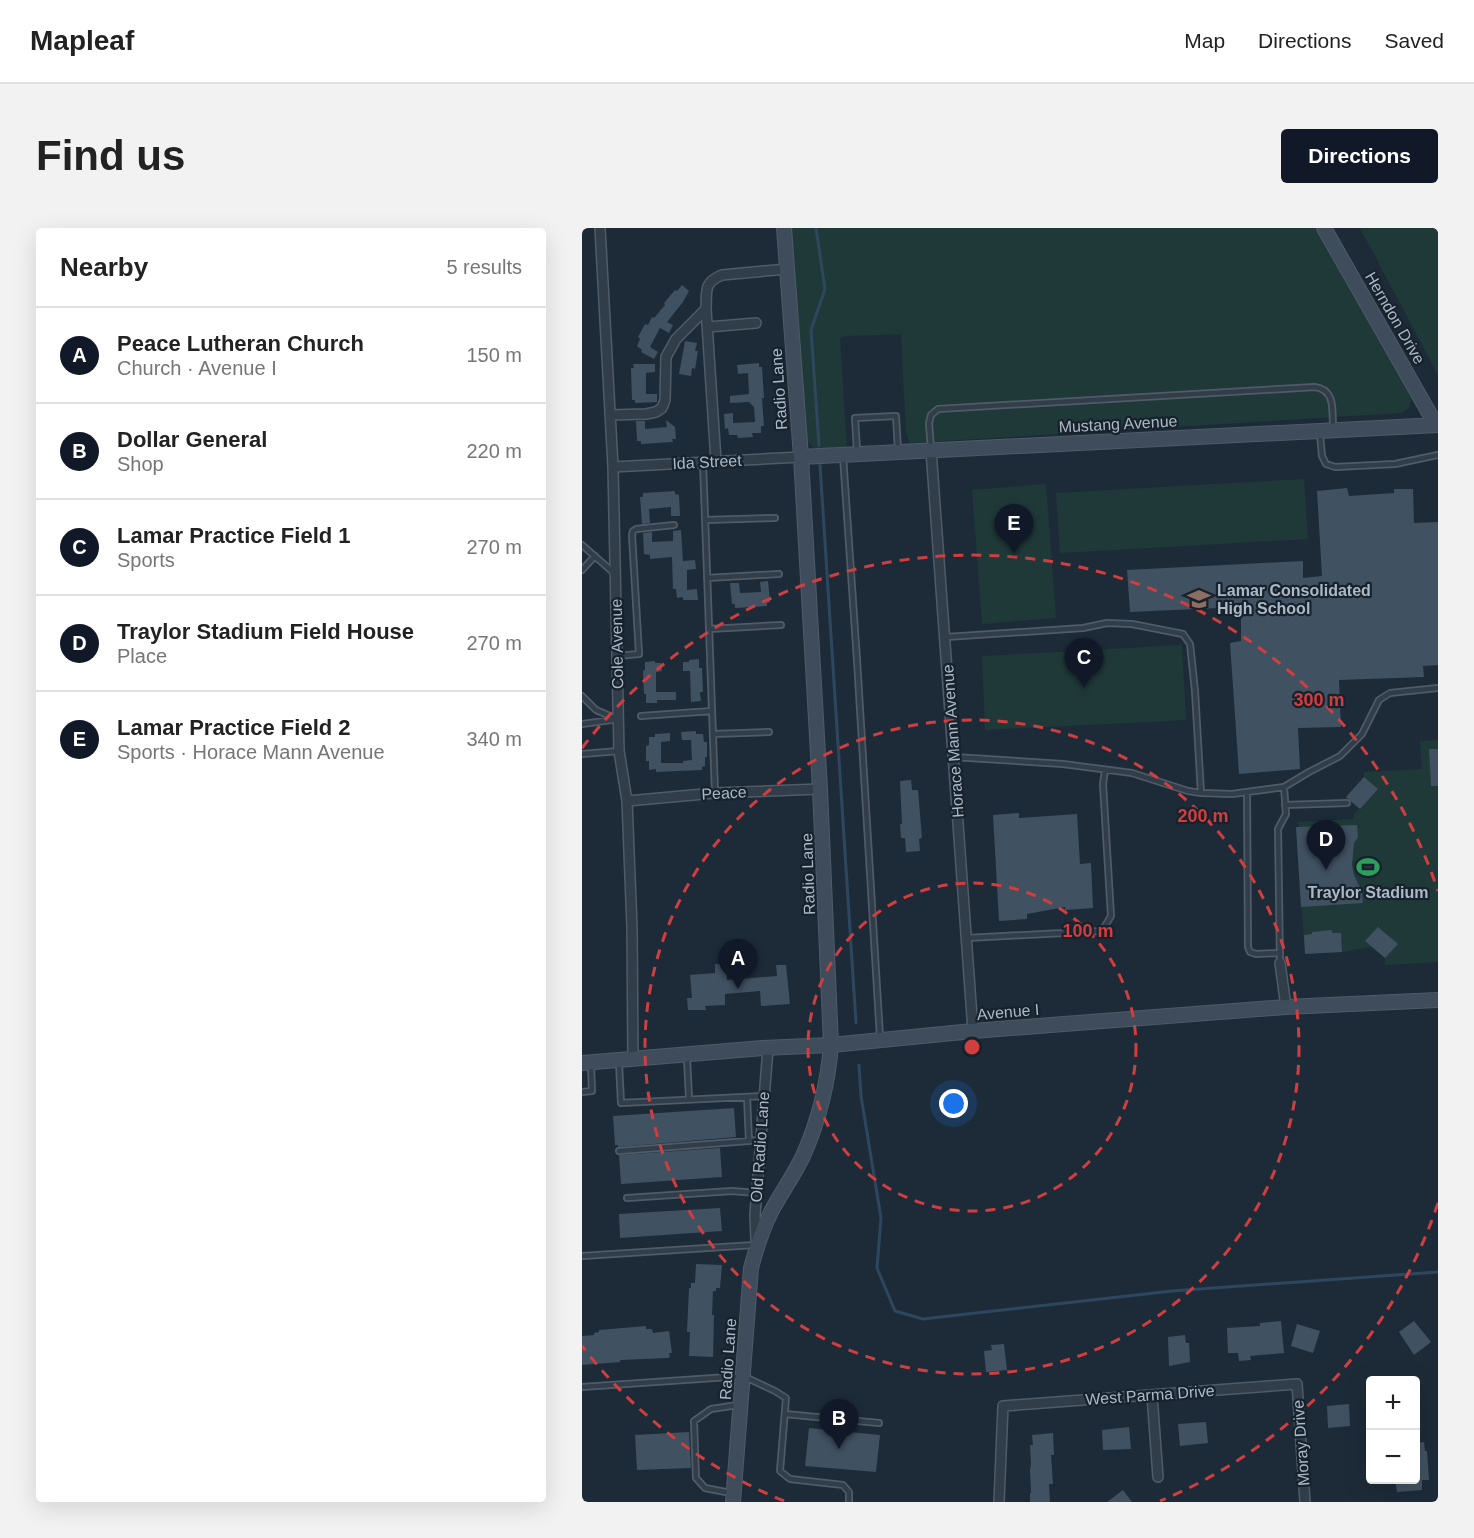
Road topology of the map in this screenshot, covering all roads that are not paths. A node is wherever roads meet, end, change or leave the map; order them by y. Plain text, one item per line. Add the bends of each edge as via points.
1 (600, 228) edge
2 (784, 228) edge
3 (1324, 228) edge
4 (788, 269) junction
5 (706, 309) junction
6 (756, 323) dead end
7 (708, 327) junction
8 (610, 416) junction
9 (1437, 425) edge
10 (1326, 431) junction
11 (931, 450) junction
12 (898, 452) junction
13 (842, 454) junction
14 (858, 454) junction
15 (1438, 455) edge
16 (801, 457) junction
17 (716, 461) junction
18 (704, 462) junction
19 (614, 467) junction
20 (775, 518) dead end
21 (705, 520) junction
22 (674, 525) dead end
23 (582, 545) edge
24 (595, 556) junction
25 (582, 570) edge
26 (616, 574) junction
27 (779, 574) dead end
28 (708, 578) junction
29 (782, 625) dead end
30 (709, 629) junction
31 (946, 638) junction
32 (618, 656) junction
33 (1438, 688) edge
34 (582, 696) edge
35 (712, 711) junction
36 (641, 716) dead end
37 (619, 719) junction
38 (582, 724) edge
39 (769, 732) dead end
40 (713, 734) junction
41 (620, 751) junction
42 (582, 754) edge
43 (954, 757) junction
44 (1105, 770) junction
45 (1284, 787) junction
46 (820, 789) junction
47 (1247, 792) junction
48 (715, 793) junction
49 (1201, 794) junction
50 (627, 801) junction
51 (1347, 803) dead end
52 (1285, 805) junction
53 (967, 938) junction
54 (1280, 958) junction
55 (1438, 1000) edge
56 (1286, 1007) junction
57 (973, 1031) junction
58 (880, 1040) junction
59 (831, 1044) junction
60 (768, 1048) junction
61 (687, 1055) junction
62 (633, 1059) junction
63 (618, 1060) junction
64 (586, 1063) edge
65 (582, 1092) edge
66 (747, 1096) junction
67 (764, 1096) junction
68 (689, 1099) junction
69 (761, 1140) junction
70 (749, 1141) junction
71 (619, 1151) dead end
72 (757, 1193) junction
73 (627, 1198) dead end
74 (757, 1245) junction
75 (582, 1256) edge
76 (743, 1377) junction
77 (1297, 1384) joint
78 (582, 1387) edge
79 (1152, 1395) junction
80 (741, 1404) junction
81 (785, 1414) junction
82 (879, 1423) dead end
83 (1158, 1477) dead end
84 (734, 1498) edge
85 (849, 1502) edge
86 (999, 1502) edge
87 (1305, 1502) edge

1 - 8 street, Cole Avenue
2 - 4 street, Radio Lane
3 - 9 street, Herndon Drive
4 - 5 street via 712,279 707,285
4 - 16 street, Radio Lane
5 - 7 street
5 - 8 street via 676,339 666,357 662,408 646,414
6 - 7 street
7 - 17 street
8 - 19 street, Cole Avenue
9 - 10 street, Mustang Avenue
10 - 11 street, Mustang Avenue
10 - 11 lane via 1331,403 1328,393 1315,387 938,409 929,423
10 - 15 lane via 1322,456 1326,464 1335,467 1395,464
11 - 12 street, Mustang Avenue
11 - 31 street, Horace Mann Avenue
12 - 14 street, Mustang Avenue
12 - 14 lane via 896,416 855,418
13 - 14 street, Mustang Avenue
13 - 16 street, Mustang Avenue
13 - 58 lane
16 - 17 street, Ida Street
16 - 46 street, Radio Lane
17 - 18 street, Ida Street
18 - 19 street, Ida Street
18 - 21 lane
19 - 26 street, Cole Avenue
20 - 21 lane
21 - 28 lane
22 - 32 lane via 633,531 639,654
23 - 24 lane
24 - 25 lane
24 - 26 lane
26 - 32 street, Cole Avenue
27 - 28 lane
28 - 30 lane
29 - 30 lane
30 - 35 lane
31 - 43 street, Horace Mann Avenue
31 - 49 lane via 1107,623 1183,634 1190,644
32 - 37 street, Cole Avenue
33 - 45 lane via 1390,693 1379,700 1362,734 1340,756
34 - 37 lane via 597,710
35 - 36 lane
35 - 40 lane
37 - 38 lane
37 - 41 street, Cole Avenue
39 - 40 lane
40 - 48 lane
41 - 42 lane
41 - 50 street, Cole Avenue
43 - 44 lane
43 - 53 street, Horace Mann Avenue
44 - 49 lane via 1132,773
44 - 53 lane via 1111,916 1102,931
45 - 47 lane
45 - 52 lane
46 - 48 street, Peace
46 - 59 street, Radio Lane
47 - 49 lane
47 - 54 lane via 1248,947 1250,952
48 - 50 street, Peace
50 - 62 street, Cole Avenue
51 - 52 lane
52 - 54 lane via 1286,814 1278,829
53 - 57 street, Horace Mann Avenue
54 - 56 street
55 - 56 street, Avenue I
56 - 57 street, Avenue I
57 - 58 street, Avenue I
58 - 59 street, Avenue I
59 - 60 street, Avenue I
59 - 74 street, Radio Lane via 825,1092 809,1141
60 - 61 street, Avenue I
60 - 67 street, Old Radio Lane
61 - 62 street, Avenue I
61 - 68 lane
62 - 63 street, Avenue I
63 - 64 street, Avenue I
63 - 68 lane via 621,1103
64 - 65 lane via 592,1091
66 - 67 lane
66 - 68 lane
66 - 70 lane
67 - 69 street, Old Radio Lane
69 - 70 lane
69 - 72 street, Old Radio Lane
70 - 71 lane
72 - 73 lane
72 - 74 street, Old Radio Lane
74 - 75 lane
74 - 76 street, Radio Lane via 750,1281
76 - 78 lane
76 - 80 street, Radio Lane
76 - 81 lane via 786,1398
77 - 79 street, West Parma Drive
77 - 87 street, Moray Drive
79 - 83 street
79 - 86 street, West Parma Drive via 1003,1406
80 - 84 street, Radio Lane
80 - 84 lane via 711,1408 694,1421 696,1478 705,1488
81 - 82 lane
81 - 85 lane via 780,1471 789,1479 843,1485 849,1492

